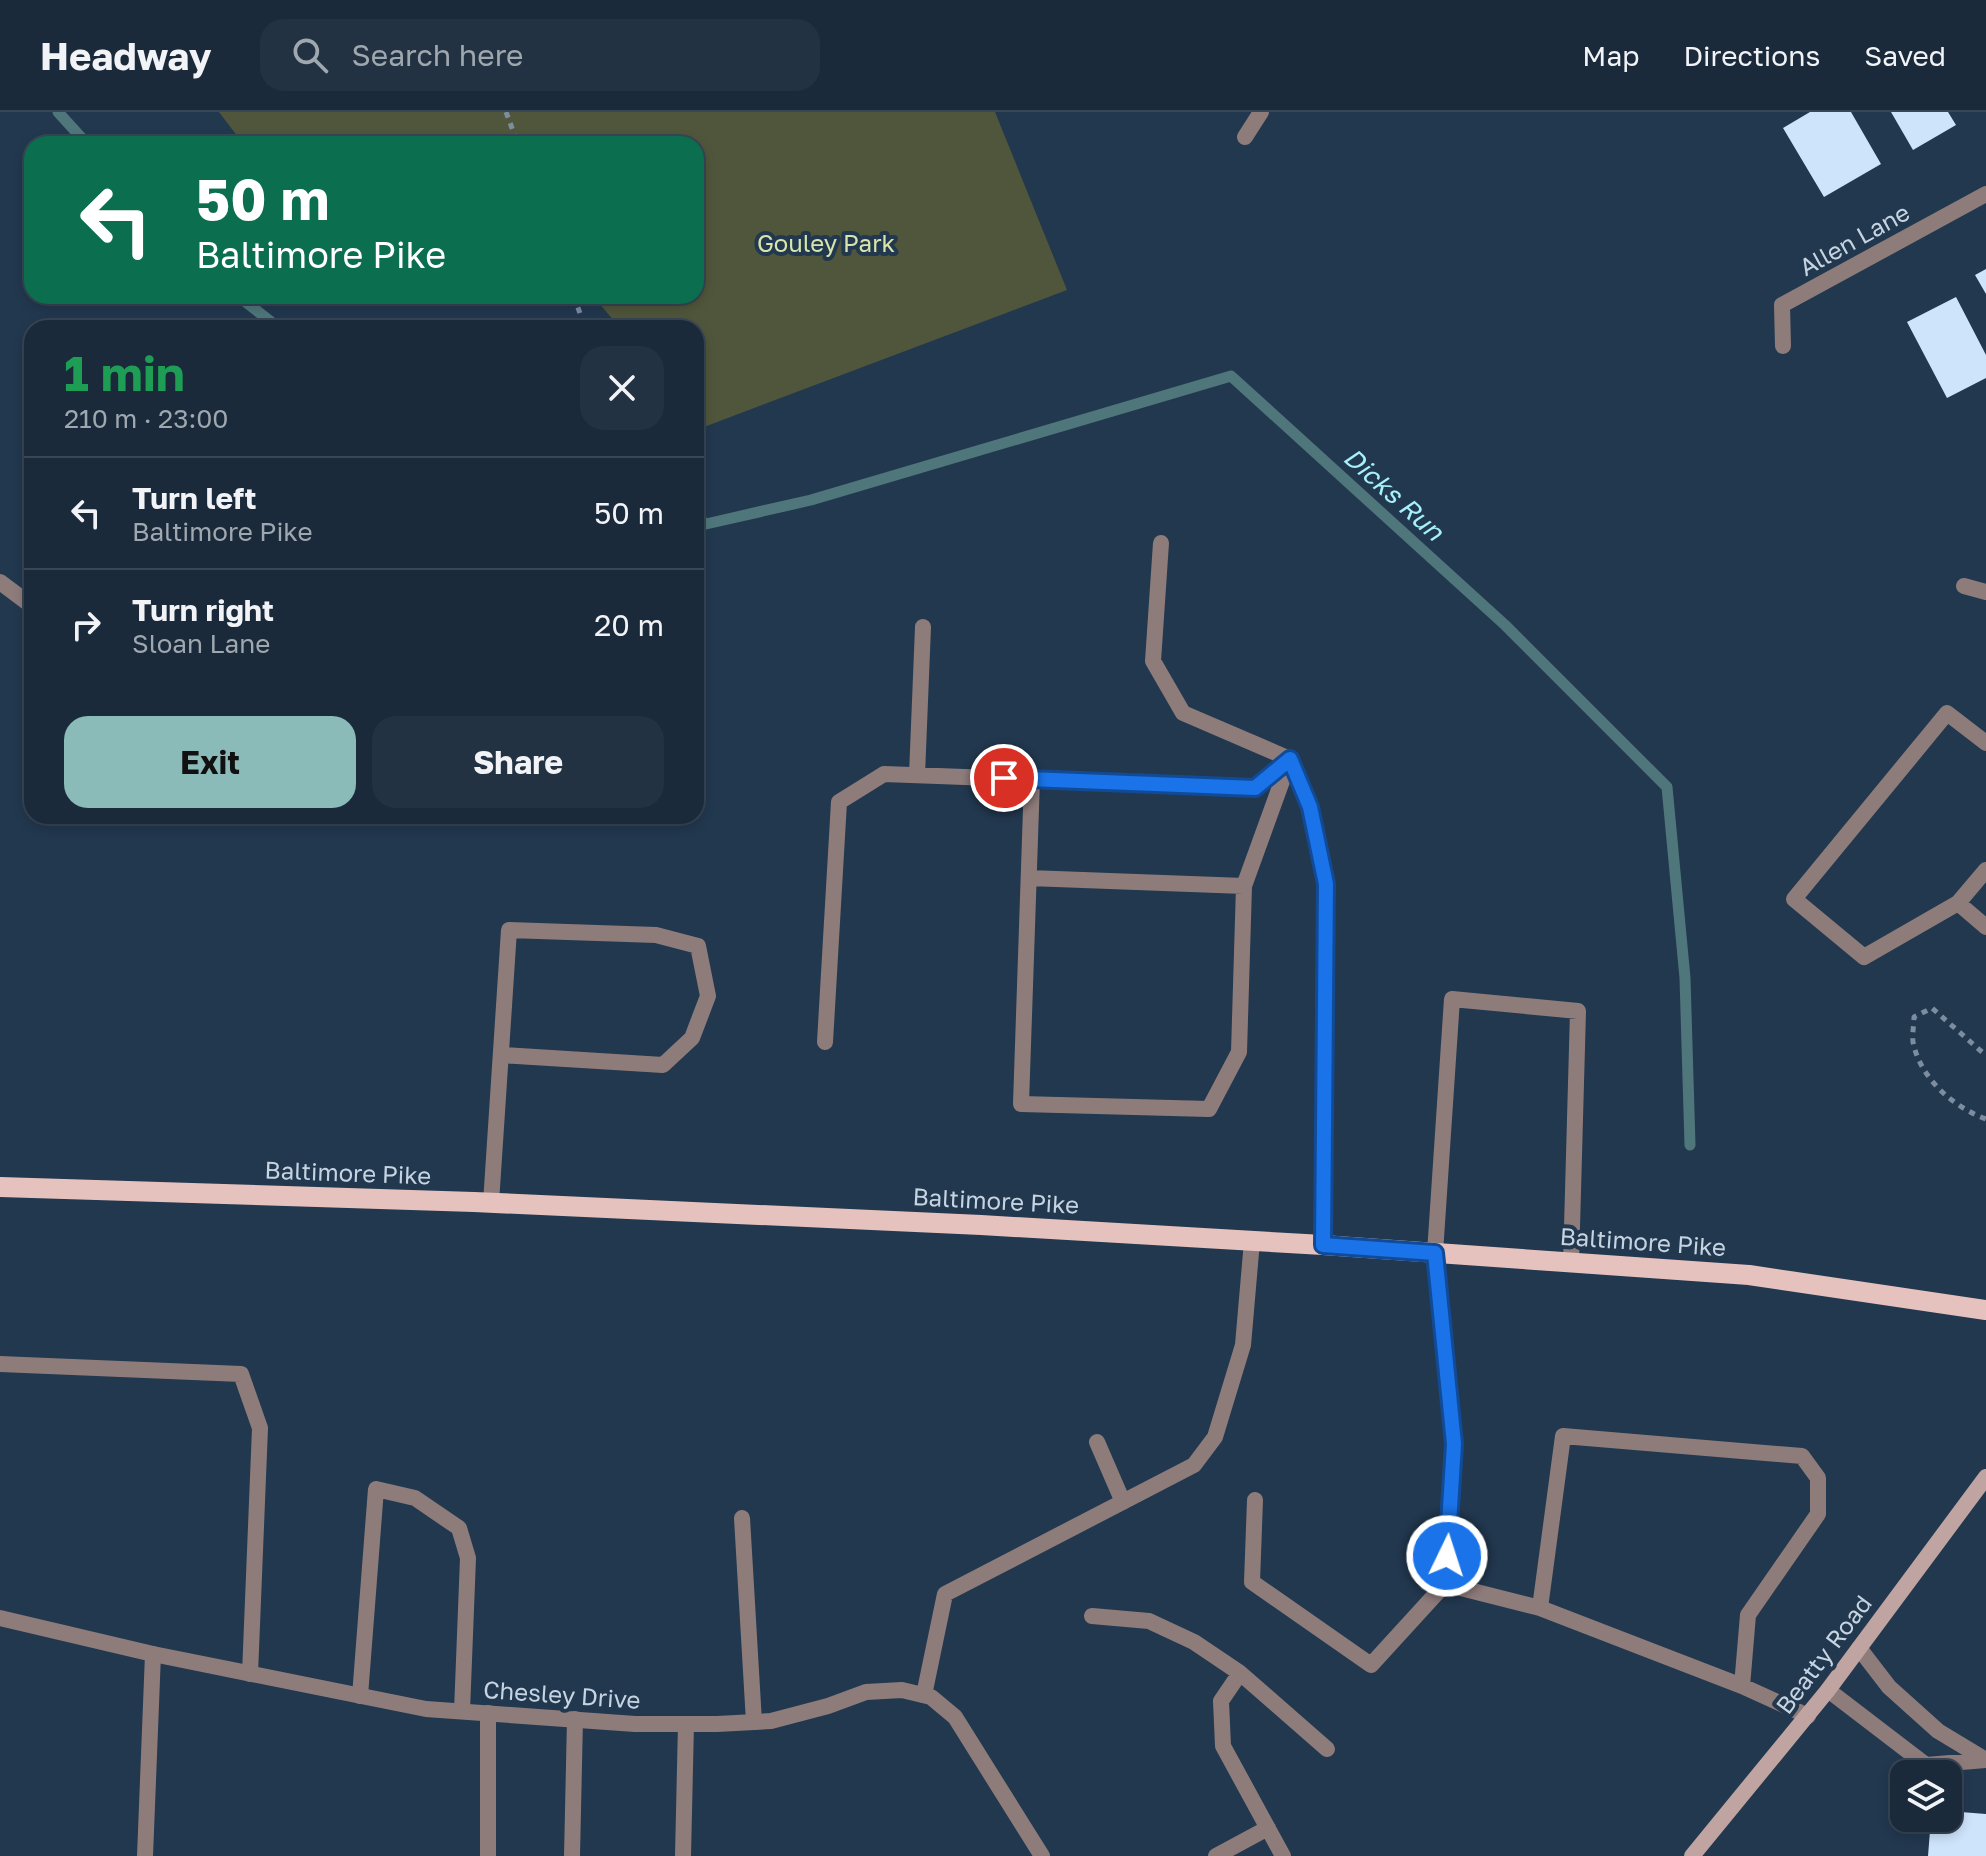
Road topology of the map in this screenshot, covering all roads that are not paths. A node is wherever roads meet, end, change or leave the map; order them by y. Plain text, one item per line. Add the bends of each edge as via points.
1 (1261, 112) edge
2 (1245, 137) dead end
3 (1986, 194) edge
4 (1783, 346) dead end
5 (1161, 543) dead end
6 (0, 582) edge
7 (1964, 586) dead end
8 (1986, 592) edge
9 (24, 600) edge
10 (923, 627) dead end
11 (1986, 743) edge
12 (1290, 759) junction
13 (917, 775) junction
14 (1032, 779) junction
15 (1986, 870) edge
16 (1029, 878) junction
17 (1244, 886) junction
18 (1958, 903) junction
19 (1986, 927) edge
20 (825, 1042) dead end
21 (502, 1055) junction
22 (0, 1187) edge
23 (491, 1203) junction
24 (1252, 1241) junction
25 (1323, 1245) junction
26 (1435, 1253) junction
27 (1571, 1263) junction
28 (1986, 1310) edge
29 (0, 1364) edge
30 (1097, 1442) dead end
31 (1986, 1477) edge
32 (1255, 1500) dead end
33 (1123, 1502) junction
34 (742, 1518) dead end
35 (1445, 1584) junction
36 (1540, 1608) junction
37 (1092, 1616) dead end
38 (0, 1618) edge
39 (1859, 1648) junction
40 (153, 1654) junction
41 (1240, 1673) junction
42 (250, 1674) junction
43 (1742, 1686) junction
44 (1828, 1690) junction
45 (924, 1695) junction
46 (360, 1696) junction
47 (462, 1711) junction
48 (488, 1713) junction
49 (1808, 1716) junction
50 (575, 1719) junction
51 (754, 1722) junction
52 (686, 1724) junction
53 (1327, 1749) dead end
54 (1986, 1760) edge
55 (1268, 1828) junction
56 (1040, 1855) edge
57 (145, 1856) edge
58 (488, 1856) edge
59 (572, 1856) edge
60 (683, 1856) edge
61 (1216, 1856) edge
62 (1283, 1856) edge
63 (1692, 1856) edge

1 - 2 street
3 - 4 street, Allen Lane via 1782,305
5 - 12 street via 1153,661 1183,713
6 - 9 street
7 - 8 street
10 - 13 street
11 - 18 street via 1947,713 1794,899 1864,957
12 - 14 street via 1255,788
12 - 17 street
12 - 25 street via 1310,807 1326,884
13 - 14 street
13 - 20 street via 884,774 839,802
14 - 16 street
15 - 18 street
16 - 17 street
16 - 17 street via 1021,1104 1209,1109 1239,1052
18 - 19 street
21 - 21 street via 663,1065 692,1038 708,996 698,946 656,935 509,930
21 - 23 street
22 - 23 main road, Baltimore Pike
23 - 24 main road, Baltimore Pike
24 - 25 main road, Baltimore Pike
24 - 33 street via 1243,1345 1215,1437 1194,1465
25 - 26 main road, Baltimore Pike
26 - 27 main road, Baltimore Pike
26 - 27 street via 1452,999 1578,1011
26 - 35 street via 1454,1444
27 - 28 main road, Baltimore Pike via 1749,1275
29 - 42 street via 241,1374 260,1428
30 - 33 street
31 - 39 street, Beatty Road
32 - 35 street via 1252,1582 1371,1665
33 - 45 street via 945,1594
34 - 51 street
35 - 36 street
36 - 43 street
36 - 43 street via 1563,1436 1802,1456 1818,1478 1818,1514 1748,1615
37 - 41 street via 1149,1621 1194,1642
38 - 40 street, Chesley Drive
39 - 44 street, Beatty Road
39 - 54 street via 1889,1687 1938,1731
40 - 42 street, Chesley Drive
40 - 57 street
41 - 53 street
41 - 55 street via 1221,1701 1223,1746
42 - 46 street, Chesley Drive
43 - 49 street
44 - 49 street, Beatty Road
44 - 54 street via 1926,1765
45 - 51 street, Chesley Drive via 866,1692
45 - 56 street via 955,1717
46 - 47 street, Chesley Drive
46 - 47 street via 376,1489 415,1498 459,1528 468,1558
47 - 48 street, Chesley Drive
48 - 50 street, Chesley Drive
48 - 58 street
49 - 63 street, Beatty Road
50 - 52 street, Chesley Drive
50 - 59 street
51 - 52 street, Chesley Drive
52 - 60 street
55 - 61 street
55 - 62 street

